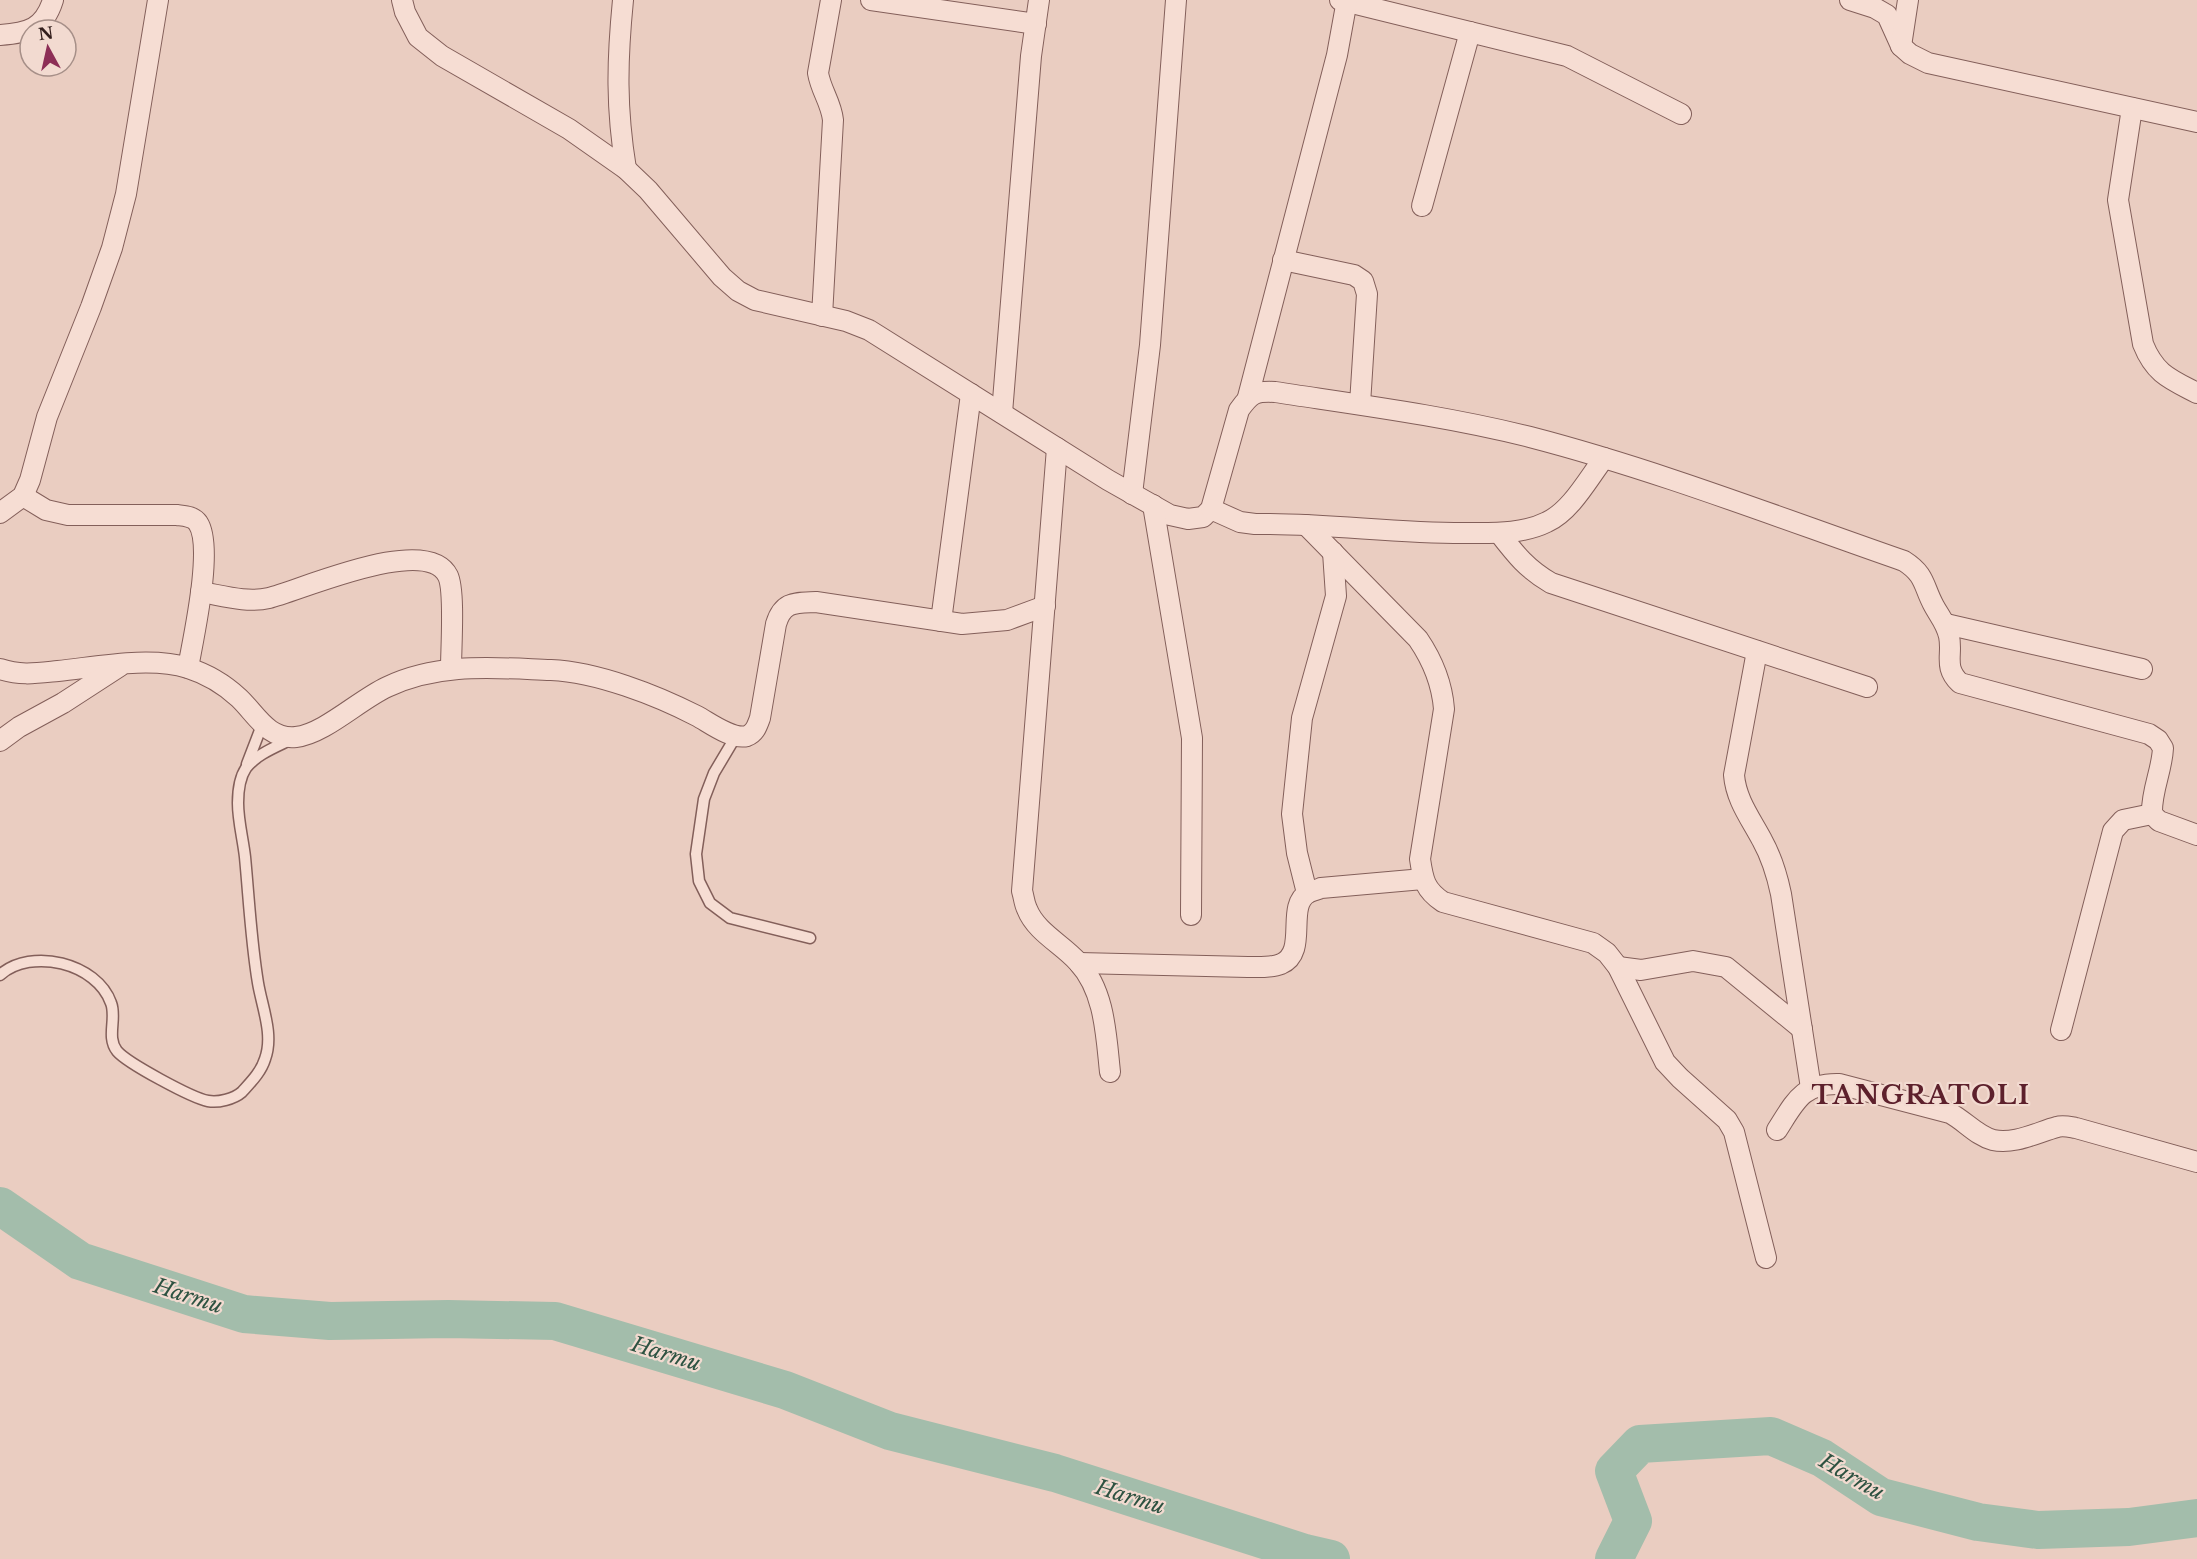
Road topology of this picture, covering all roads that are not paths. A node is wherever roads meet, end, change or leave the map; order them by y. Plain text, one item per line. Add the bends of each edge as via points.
1 (53, 0) edge
2 (158, 0) edge
3 (402, 0) edge
4 (623, 0) edge
5 (831, 0) edge
6 (871, 0) edge
7 (1040, 0) edge
8 (1176, 0) edge
9 (1850, 0) edge
10 (1908, 0) edge
11 (1345, 1) edge
12 (1036, 24) junction
13 (1470, 32) junction
14 (0, 34) edge
15 (1901, 46) junction
16 (2132, 108) junction
17 (1681, 114) dead end
18 (2197, 123) edge
19 (626, 169) junction
20 (1422, 206) dead end
21 (1283, 260) junction
22 (822, 316) junction
23 (2197, 393) edge
24 (971, 394) junction
25 (1248, 398) junction
26 (1360, 404) junction
27 (1002, 413) junction
28 (1057, 448) junction
29 (1604, 458) junction
30 (1132, 494) junction
31 (23, 496) junction
32 (1153, 505) junction
33 (1211, 509) junction
34 (0, 513) edge
35 (1306, 525) junction
36 (1499, 533) junction
37 (1333, 552) junction
38 (201, 592) junction
39 (1045, 606) junction
40 (941, 621) junction
41 (1946, 624) junction
42 (1757, 651) junction
43 (122, 664) junction
44 (188, 668) junction
45 (451, 668) junction
46 (0, 669) edge
47 (2142, 669) dead end
48 (1866, 687) dead end
49 (262, 725) junction
50 (736, 736) junction
51 (295, 737) junction
52 (0, 741) edge
53 (245, 769) junction
54 (2152, 814) junction
55 (2197, 834) edge
56 (1423, 879) junction
57 (1307, 893) junction
58 (1191, 915) dead end
59 (810, 938) dead end
60 (1079, 963) junction
61 (1618, 967) junction
62 (0, 975) edge
63 (1802, 1029) junction
64 (2061, 1030) dead end
65 (1110, 1072) dead end
66 (1811, 1088) junction
67 (1777, 1130) dead end
68 (2197, 1162) edge
69 (1766, 1258) dead end

1 - 14 street via 41,24 21,33
2 - 31 street via 128,183 112,248 47,417
3 - 19 street via 418,37 442,56 569,129
4 - 19 street via 617,77
5 - 22 street via 818,74 830,101 833,120
6 - 12 street
7 - 12 street
8 - 30 street via 1150,345
9 - 15 street via 1887,15
10 - 15 street
11 - 13 street
11 - 21 street via 1336,55
12 - 27 street
13 - 17 street via 1567,56
13 - 20 street
15 - 16 street via 1928,63
16 - 18 street
16 - 23 street via 2118,200 2143,344 2164,376
19 - 22 street via 738,291 755,300
21 - 25 street
21 - 26 street via 1354,275 1363,281 1367,294
22 - 24 street via 869,330
24 - 27 street
24 - 40 street
25 - 26 street via 1259,391
25 - 33 street via 1239,410
26 - 29 street via 1490,428
27 - 28 street
28 - 30 street
28 - 39 street
29 - 36 street via 1560,513 1548,522
29 - 41 street via 1904,561 1924,579
30 - 32 street
31 - 34 street
31 - 38 street via 46,510 68,515 189,516 197,521 202,532
32 - 33 street via 1188,519 1203,517
32 - 58 street via 1192,738
33 - 35 street via 1240,522
35 - 36 street via 1445,534
35 - 37 street
36 - 42 street via 1519,560 1551,583
37 - 56 street via 1418,639 1430,657 1443,691 1444,709 1420,860
37 - 57 street via 1336,596 1302,718 1292,814
38 - 44 street
38 - 45 street via 247,600 270,598 370,566 424,561 438,566 449,582
39 - 40 street via 1007,620 962,624
39 - 60 street via 1022,891 1027,911 1041,930
40 - 50 street via 816,602 784,607 776,624 760,718 755,730 746,736
41 - 47 street
41 - 54 street via 1949,665 1960,683 2158,740 2163,748 2163,761 2151,799
42 - 48 street
42 - 63 street via 1734,785 1775,868
43 - 44 street via 156,663
43 - 46 street via 28,675
43 - 52 street
44 - 49 street via 218,682 239,698
45 - 50 street via 559,670 611,681 665,699
45 - 51 street via 387,687 312,733
49 - 51 street via 278,735
49 - 53 lane
50 - 59 lane via 704,799 696,854 699,881 710,903 730,918
51 - 53 lane via 256,758
53 - 62 lane via 238,805 253,950 268,1042 258,1074 239,1094 209,1102 189,1095 127,1059 116,1050 112,1040 114,1017 107,993 86,973 67,965 28,960
54 - 55 street via 2159,821
54 - 64 street via 2123,820 2113,831
56 - 57 street via 1321,888
56 - 61 street via 1431,894 1443,902 1593,943
57 - 60 street via 1300,900 1291,957 1281,964 1248,967
60 - 65 street via 1095,989 1103,1013
61 - 63 street via 1641,970 1693,961 1726,967
61 - 69 street via 1665,1062 1727,1120 1734,1132
63 - 66 street
66 - 67 street via 1797,1099
66 - 68 street via 1823,1083 1839,1084 1950,1113 1996,1141 2060,1126

